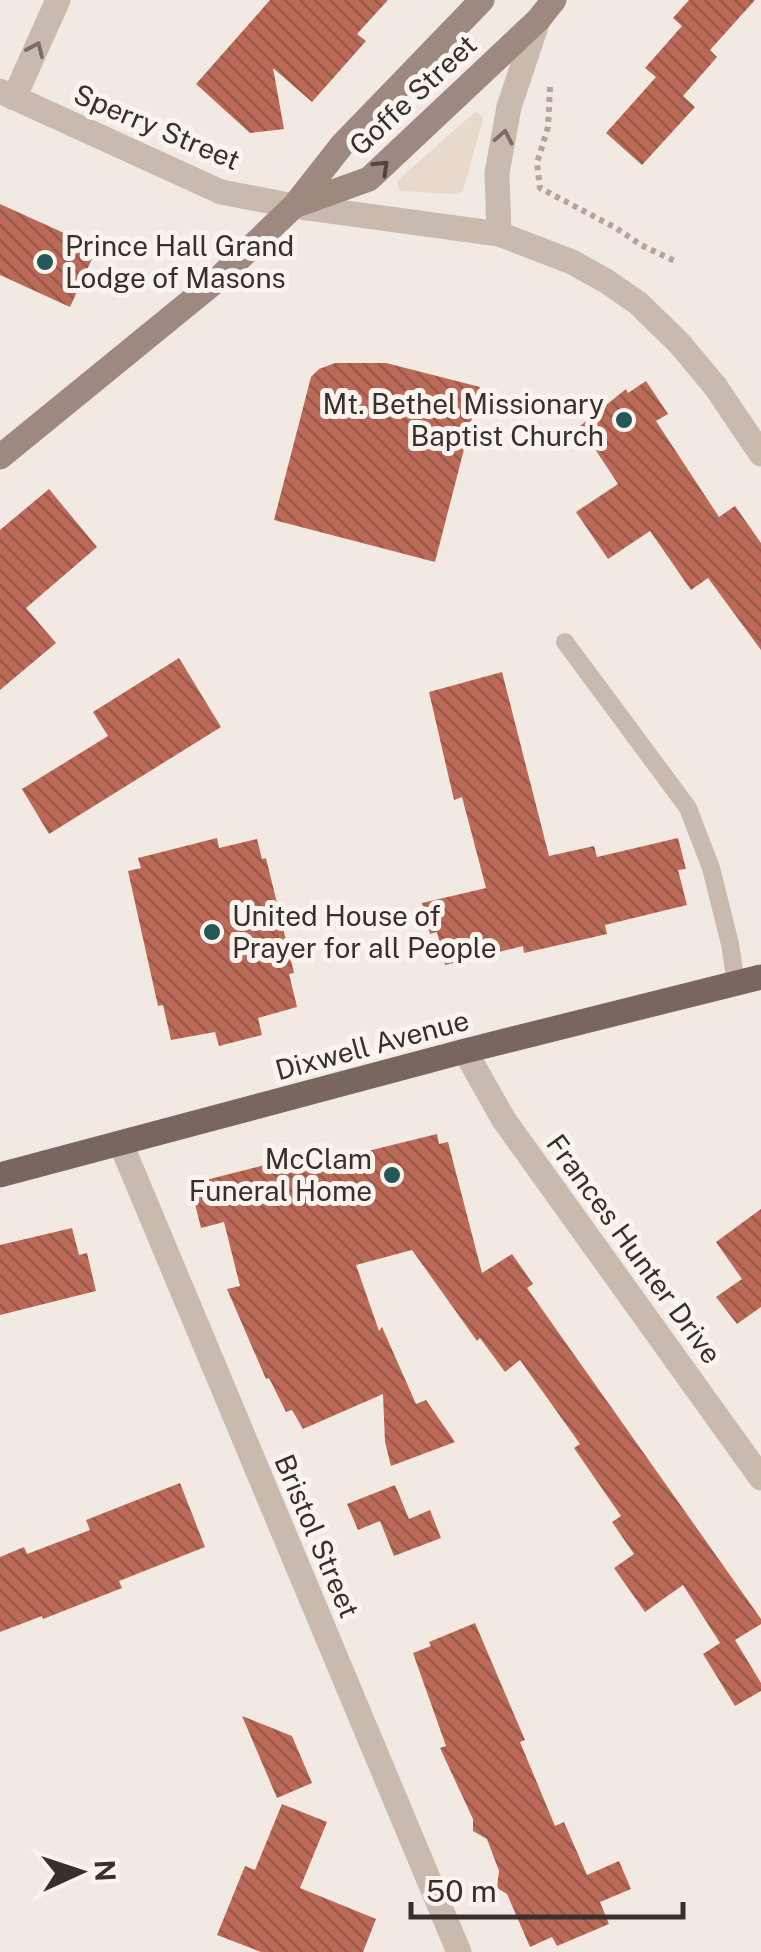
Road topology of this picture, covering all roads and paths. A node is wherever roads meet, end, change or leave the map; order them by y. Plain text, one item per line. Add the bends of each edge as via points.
1 (58, 0) edge
2 (482, 0) edge
3 (546, 10) edge
4 (550, 76) dead end
5 (7, 94) edge
6 (294, 206) junction
7 (500, 234) junction
8 (677, 262) dead end
9 (761, 454) edge
10 (0, 458) edge
11 (565, 642) dead end
12 (748, 980) edge
13 (465, 1051) junction
14 (121, 1144) junction
15 (0, 1175) edge
16 (761, 1478) edge
17 (458, 1952) edge

5 -> 1 street
2 - 6 main road, Goffe Street via 342,145
6 -> 3 main road, Goffe Street via 369,179
7 -> 3 street via 497,172 509,107
4 - 8 path via 548,128 537,163 540,188
5 - 6 street, Sperry Street via 220,192
6 - 7 street, Sperry Street
6 - 10 main road, Goffe Street via 198,298
7 - 9 street, Sperry Street via 572,262 638,303 679,343
11 - 12 lane via 688,808
12 - 13 main road, Dixwell Avenue
13 - 14 main road, Dixwell Avenue
13 - 16 street, Frances Hunter Drive via 504,1120
14 - 15 main road, Dixwell Avenue
14 - 17 street, Bristol Street

